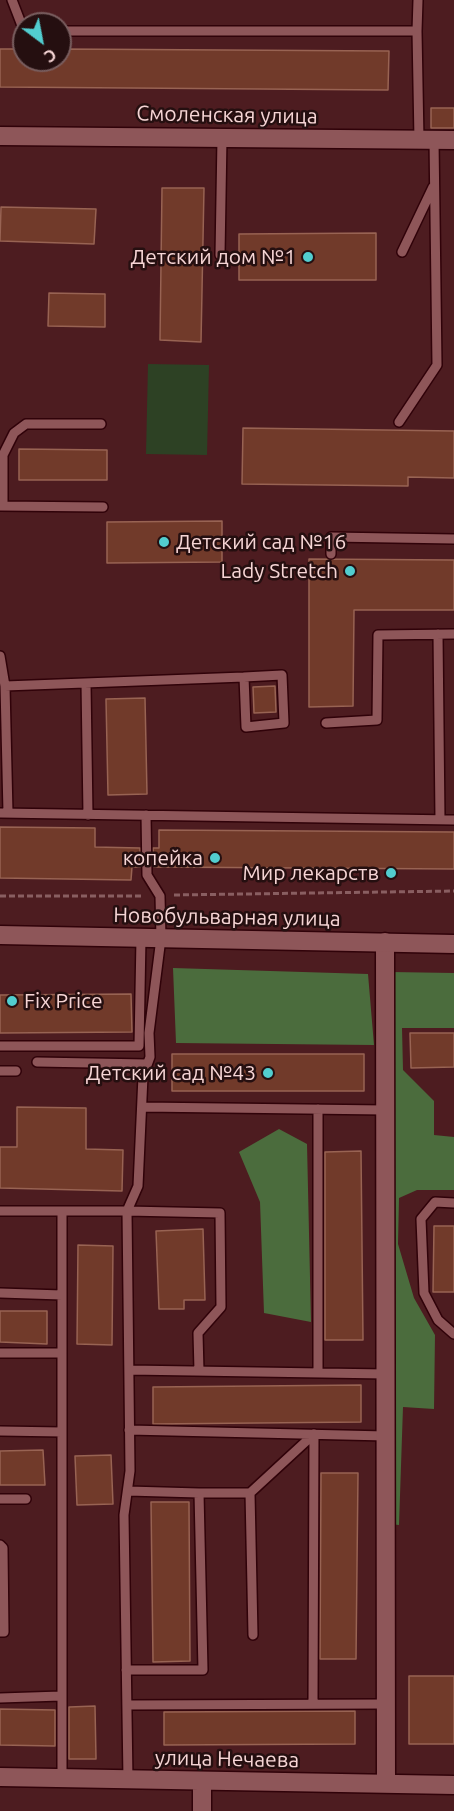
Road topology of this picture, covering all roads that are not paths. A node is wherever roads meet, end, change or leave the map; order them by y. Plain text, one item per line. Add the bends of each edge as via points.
1 (418, 0) edge
2 (72, 31) edge
3 (417, 31) junction
4 (0, 135) edge
5 (222, 138) junction
6 (426, 140) junction
7 (454, 140) edge
8 (434, 185) junction
9 (402, 252) dead end
10 (220, 255) dead end
11 (399, 422) dead end
12 (101, 424) dead end
13 (2, 506) edge
14 (103, 507) dead end
15 (454, 539) edge
16 (331, 554) dead end
17 (438, 634) junction
18 (454, 634) edge
19 (0, 656) edge
20 (244, 677) junction
21 (86, 683) junction
22 (5, 686) junction
23 (326, 723) dead end
24 (4, 813) edge
25 (88, 814) junction
26 (146, 816) junction
27 (440, 820) junction
28 (454, 820) edge
29 (0, 935) edge
30 (141, 938) junction
31 (161, 938) junction
32 (385, 942) junction
33 (454, 944) edge
34 (0, 1046) edge
35 (37, 1062) dead end
36 (147, 1064) junction
37 (0, 1071) edge
38 (16, 1071) dead end
39 (142, 1107) junction
40 (318, 1109) junction
41 (385, 1110) junction
42 (454, 1203) edge
43 (127, 1210) junction
44 (0, 1211) edge
45 (62, 1211) junction
46 (0, 1293) edge
47 (62, 1295) junction
48 (454, 1334) edge
49 (0, 1353) edge
50 (62, 1353) junction
51 (129, 1370) junction
52 (199, 1371) junction
53 (318, 1373) junction
54 (386, 1374) junction
55 (129, 1430) junction
56 (0, 1431) edge
57 (62, 1432) junction
58 (314, 1434) junction
59 (386, 1436) junction
60 (128, 1491) junction
61 (199, 1493) junction
62 (250, 1493) junction
63 (0, 1499) edge
64 (26, 1499) dead end
65 (0, 1545) edge
66 (0, 1632) edge
67 (253, 1635) dead end
68 (126, 1670) junction
69 (61, 1696) junction
70 (0, 1698) edge
71 (313, 1704) junction
72 (386, 1704) junction
73 (127, 1705) junction
74 (0, 1777) edge
75 (62, 1779) junction
76 (128, 1780) junction
77 (202, 1782) junction
78 (386, 1783) junction
79 (454, 1785) edge
80 (202, 1811) edge

1 - 3 lane
2 - 3 lane
3 - 6 lane
4 - 5 street, Смоленская улица
5 - 6 street, Смоленская улица
5 - 10 lane
6 - 7 street, Смоленская улица
6 - 8 lane
8 - 9 lane
8 - 11 lane via 437,365
12 - 13 lane via 26,424 14,433 3,455
13 - 14 lane
15 - 16 lane via 331,537
17 - 18 lane
17 - 23 lane via 378,635 377,720
17 - 27 lane
19 - 22 lane
20 - 20 lane via 282,675 284,723 246,727
20 - 21 lane
21 - 22 lane
21 - 25 lane
22 - 24 lane
24 - 25 lane
25 - 26 lane
26 - 27 lane
26 - 31 lane via 147,875 160,896
27 - 28 lane
29 - 30 street, Новобульварная улица
30 - 31 street, Новобульварная улица
30 - 34 lane via 139,1046
31 - 32 street, Новобульварная улица
31 - 36 lane
32 - 33 street, Новобульварная улица
32 - 41 street
35 - 36 lane
36 - 39 lane
37 - 38 lane
39 - 40 lane
39 - 43 lane via 138,1186
40 - 41 lane
40 - 53 lane
41 - 54 street
42 - 48 lane via 435,1203 421,1219 424,1293 438,1320
43 - 45 lane
43 - 51 lane
43 - 52 lane via 220,1213 221,1306 198,1333
44 - 45 lane
45 - 47 lane
46 - 47 lane
47 - 50 lane
49 - 50 lane
50 - 57 lane
51 - 52 lane
51 - 55 lane
52 - 53 lane
53 - 54 lane
54 - 59 street
55 - 58 lane
55 - 60 lane
56 - 57 lane
57 - 69 lane
58 - 59 lane
58 - 62 lane
58 - 71 lane
59 - 72 street
60 - 61 lane
60 - 68 lane via 124,1515
61 - 62 lane
61 - 68 lane via 202,1670
62 - 67 lane
63 - 64 lane
65 - 66 lane via 4,1632
68 - 73 lane
69 - 70 lane
69 - 75 lane
71 - 72 lane
71 - 73 lane
72 - 78 street
73 - 76 lane
74 - 75 street, улица Нечаева
75 - 76 street, улица Нечаева
76 - 77 street, улица Нечаева
77 - 78 street, улица Нечаева
77 - 80 street
78 - 79 street, улица Нечаева

